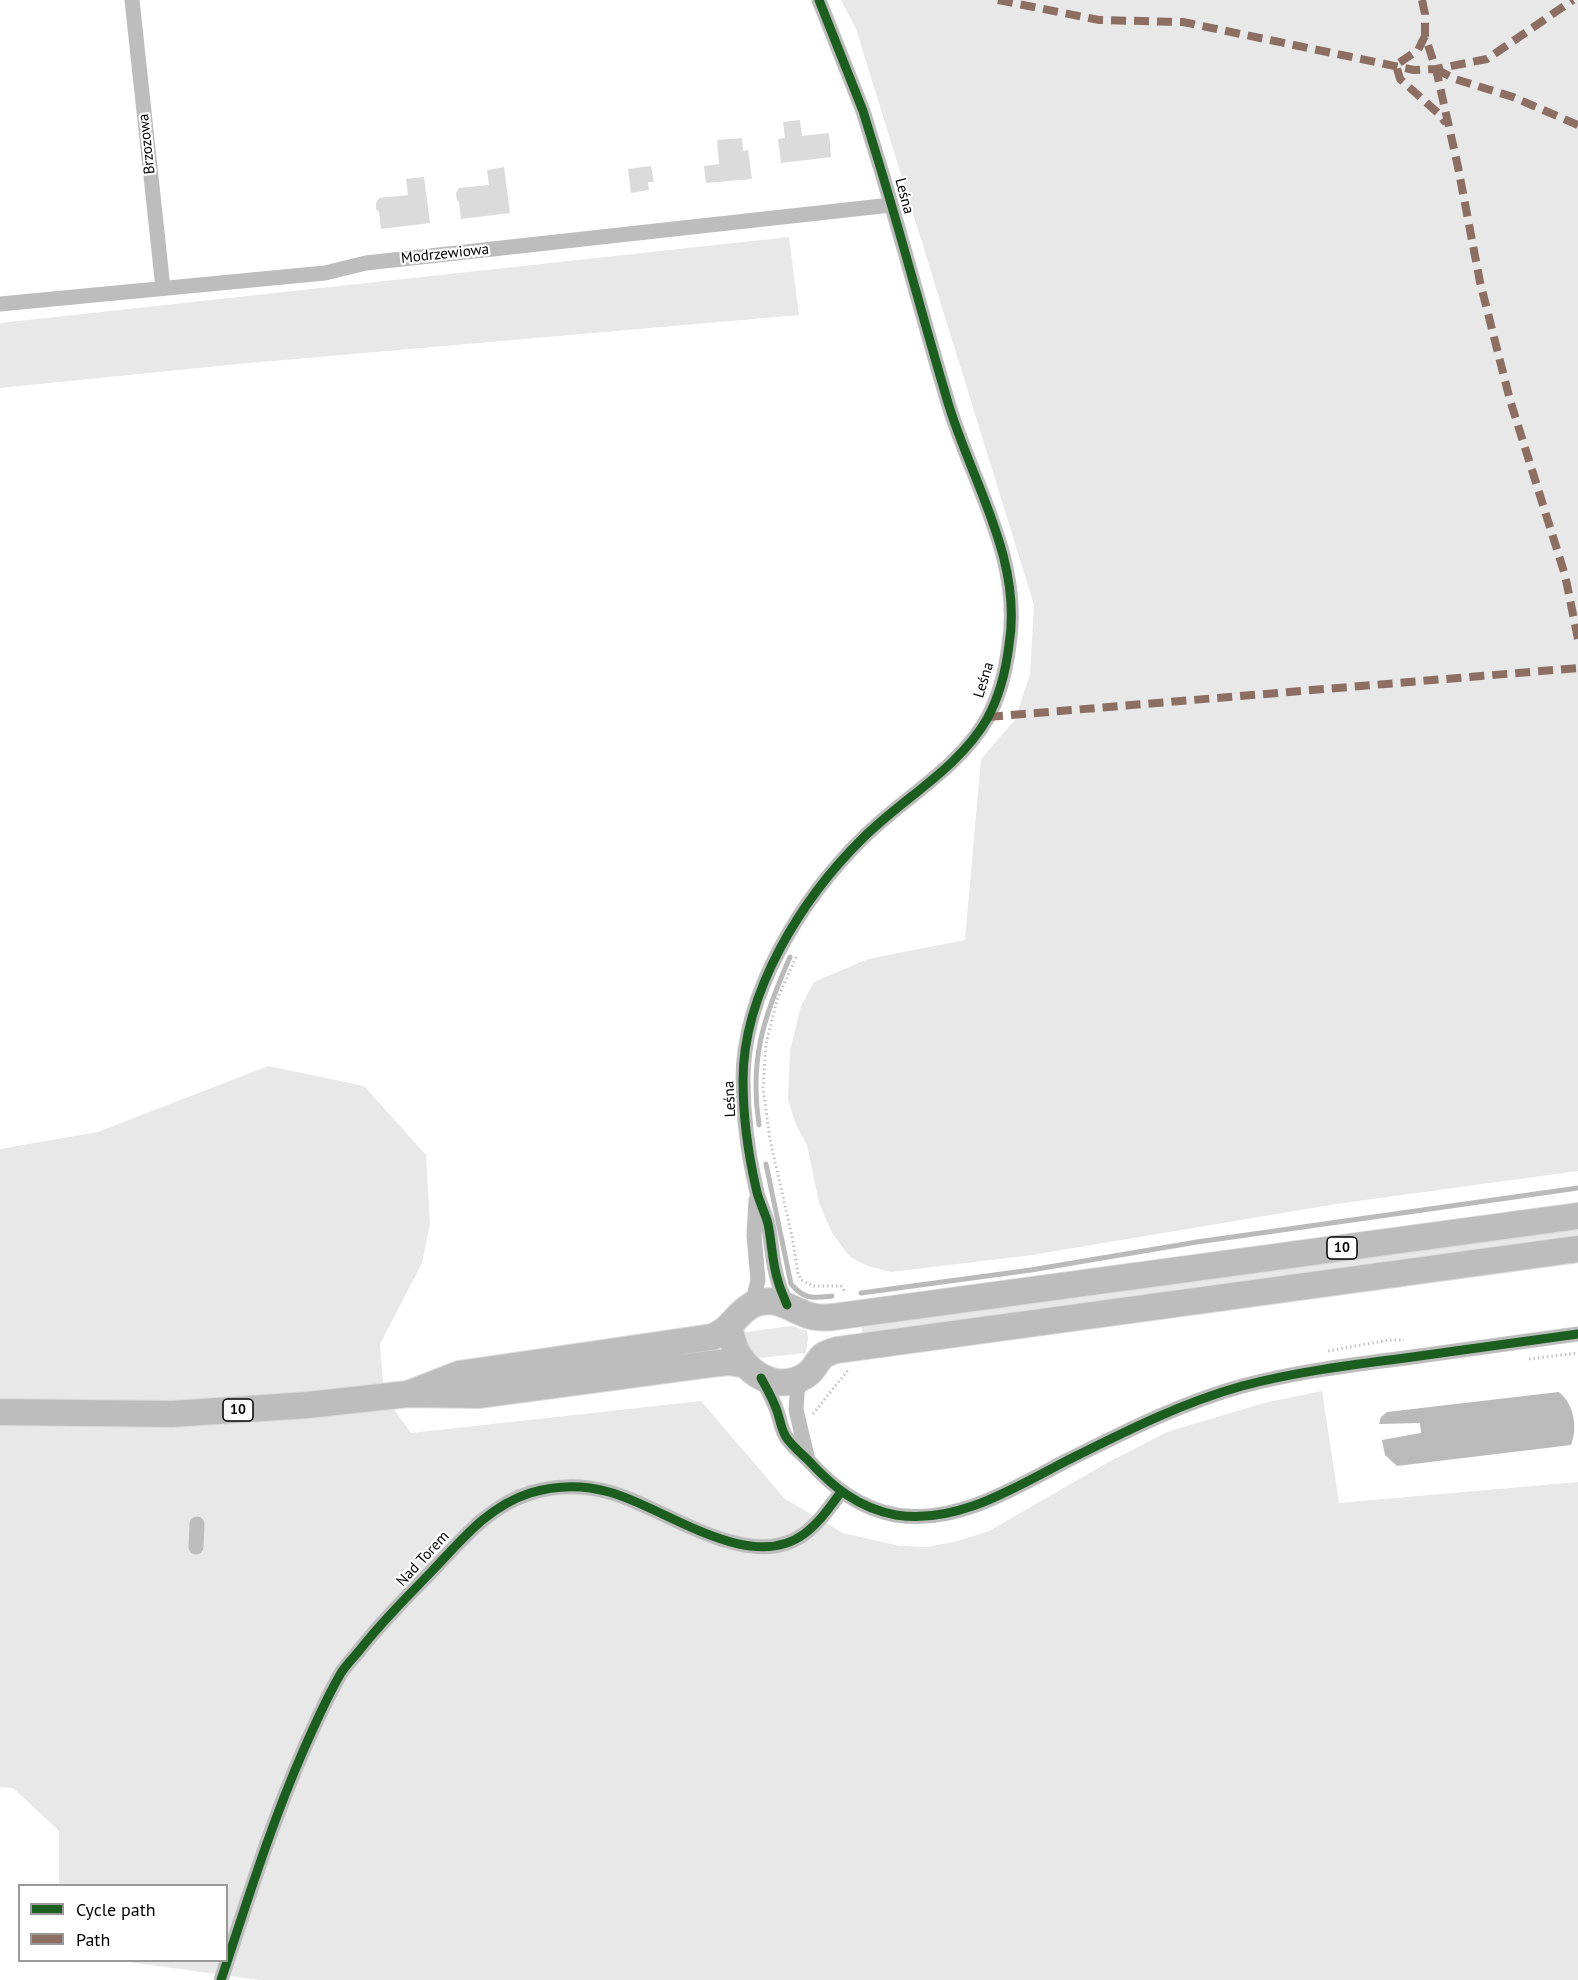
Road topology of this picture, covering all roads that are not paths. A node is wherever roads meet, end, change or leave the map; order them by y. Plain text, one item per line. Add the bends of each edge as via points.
1 (132, 0) edge
2 (819, 0) edge
3 (891, 205) junction
4 (163, 288) junction
5 (0, 304) edge
6 (756, 1191) junction
7 (1578, 1216) edge
8 (1578, 1249) edge
9 (752, 1305) junction
10 (796, 1310) junction
11 (729, 1327) junction
12 (1578, 1335) edge
13 (820, 1359) junction
14 (753, 1371) junction
15 (798, 1379) junction
16 (408, 1394) junction
17 (0, 1412) edge
18 (808, 1460) junction
19 (841, 1492) junction
20 (197, 1524) dead end
21 (196, 1547) dead end
22 (228, 1959) edge
23 (227, 1962) edge
24 (221, 1980) edge

1 - 4 street, Brzozowa
2 - 3 street, Leśna via 862,111
3 - 4 street, Modrzewiowa via 366,263 325,273
3 - 6 street, Leśna via 950,409 1006,566 1012,604 1010,644 999,690 975,736 949,765 863,837 815,893 766,981 746,1040 743,1079
4 - 5 street, Modrzewiowa
6 - 9 street, Leśna via 758,1281
6 - 10 street, Leśna via 768,1224 777,1280
7 - 10 highway, 10 via 833,1317 820,1318
8 - 13 highway, 10 via 878,1344 837,1350
9 - 10 highway, 10 via 776,1301
9 - 11 highway, 10
10 - 13 highway via 817,1331
11 - 14 highway via 737,1352
11 - 16 highway, 10 via 723,1333 701,1339 459,1374
12 - 19 street via 1354,1364 1242,1386 1140,1424 1014,1488 976,1505 945,1513 895,1515 859,1503
13 - 15 highway, 10
14 - 15 highway, 10 via 781,1382
14 - 16 highway, 10 via 729,1362 478,1395
14 - 18 street via 777,1408 785,1435
15 - 18 street via 796,1410
16 - 17 highway, 10 via 308,1406 172,1414
18 - 19 street
19 - 22 street, Nad Torem via 803,1535 783,1544 760,1547 711,1536 635,1501 586,1487 532,1492 485,1516 373,1632 342,1671 292,1777
20 - 21 street
23 - 24 street, Nad Torem

